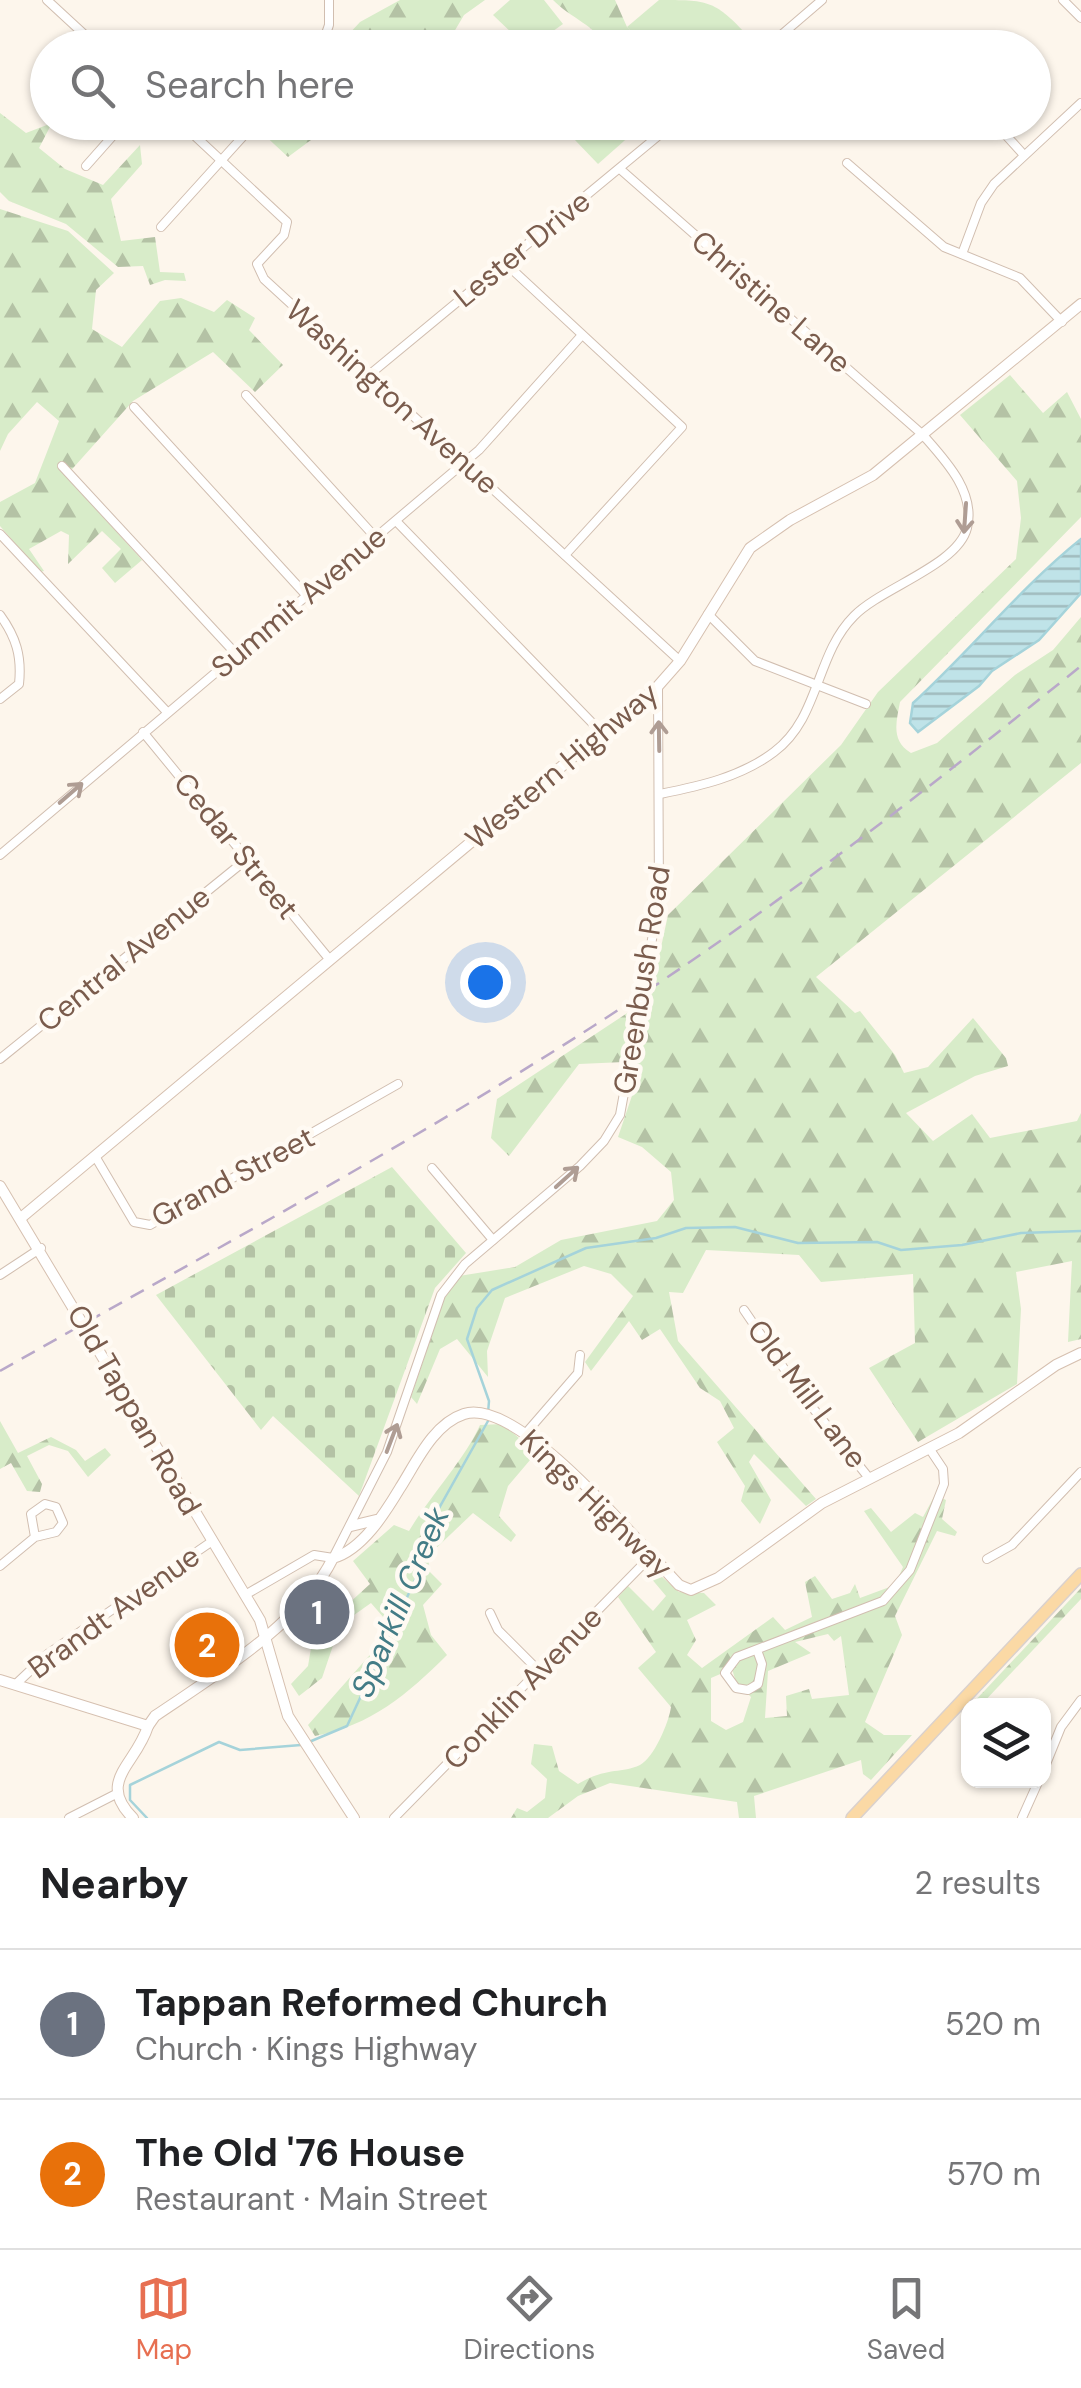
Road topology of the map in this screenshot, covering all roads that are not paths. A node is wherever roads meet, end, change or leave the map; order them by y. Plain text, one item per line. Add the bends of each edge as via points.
1 (47, 0) edge
2 (329, 0) edge
3 (822, 0) edge
4 (1063, 0) edge
5 (1081, 18) edge
6 (80, 30) edge
7 (328, 30) edge
8 (787, 30) edge
9 (1081, 103) edge
10 (1051, 129) edge
11 (109, 140) edge
12 (199, 140) edge
13 (240, 140) edge
14 (654, 140) edge
15 (1010, 140) edge
16 (1039, 140) edge
17 (1023, 154) junction
18 (222, 161) junction
19 (847, 163) dead end
20 (86, 166) dead end
21 (620, 169) junction
22 (161, 227) dead end
23 (962, 254) junction
24 (505, 262) junction
25 (1081, 304) edge
26 (1062, 322) junction
27 (582, 335) junction
28 (369, 375) junction
29 (246, 395) dead end
30 (134, 407) dead end
31 (923, 435) junction
32 (463, 461) junction
33 (62, 466) dead end
34 (396, 521) junction
35 (0, 534) edge
36 (376, 538) junction
37 (565, 555) junction
38 (306, 595) junction
39 (708, 614) junction
40 (0, 615) edge
41 (237, 654) junction
42 (680, 661) junction
43 (658, 686) junction
44 (816, 686) junction
45 (0, 699) edge
46 (866, 704) dead end
47 (166, 712) junction
48 (143, 732) junction
49 (601, 732) junction
50 (660, 794) junction
51 (0, 855) edge
52 (247, 859) junction
53 (330, 960) junction
54 (0, 1059) edge
55 (398, 1084) dead end
56 (95, 1156) junction
57 (432, 1168) dead end
58 (0, 1186) edge
59 (22, 1217) junction
60 (494, 1240) junction
61 (41, 1248) junction
62 (0, 1275) edge
63 (744, 1310) dead end
64 (1081, 1353) edge
65 (580, 1355) dead end
66 (526, 1434) junction
67 (929, 1448) junction
68 (1081, 1472) edge
69 (869, 1478) junction
70 (381, 1517) junction
71 (351, 1526) junction
72 (35, 1537) junction
73 (211, 1542) junction
74 (651, 1556) junction
75 (332, 1558) junction
76 (987, 1559) dead end
77 (0, 1566) edge
78 (1081, 1574) edge
79 (245, 1595) junction
80 (490, 1612) dead end
81 (267, 1636) junction
82 (757, 1650) junction
83 (540, 1672) junction
84 (0, 1680) edge
85 (17, 1683) junction
86 (1081, 1700) edge
87 (148, 1726) junction
88 (1051, 1752) edge
89 (1035, 1788) edge
90 (116, 1794) junction
91 (68, 1818) edge
92 (133, 1818) edge
93 (354, 1818) edge
94 (394, 1818) edge
95 (852, 1818) edge
96 (1022, 1818) edge

1 - 6 street
2 - 7 street
3 - 8 street
4 - 5 street
9 - 10 street
11 - 20 street
12 - 18 street, Washington Avenue
13 - 18 street
14 - 21 street, Lester Drive
15 - 17 street
16 - 17 street
17 - 23 street via 981,203
18 - 22 street
18 - 28 street, Washington Avenue via 287,222 258,272
19 - 23 street via 931,237
21 - 24 street, Lester Drive
21 - 31 street, Christine Lane
23 - 26 street via 1020,278
24 - 27 street
24 - 28 street, Lester Drive
25 - 26 street, Western Highway
26 - 31 street, Western Highway
27 - 32 street, Summit Avenue
27 - 37 street via 682,427
28 - 32 street, Washington Avenue
29 - 36 street
30 - 38 street
31 - 39 street, Western Highway via 873,475 769,532 734,570
31 -> 44 street, Christine Lane via 961,485 967,528 947,554 852,617 830,648
32 - 34 street, Summit Avenue
32 - 37 street, Washington Avenue
33 - 41 street
34 - 36 street, Summit Avenue
34 - 49 street
35 - 47 street
36 - 38 street, Summit Avenue
37 - 42 street, Washington Avenue
38 - 41 street, Summit Avenue
39 - 42 street, Western Highway
39 - 44 street via 755,661
40 - 45 street via 19,650 21,669 20,684
41 - 47 street, Summit Avenue
42 - 43 street, Western Highway
43 - 49 street, Western Highway
50 -> 43 street, Greenbush Road
44 - 46 street
44 - 50 street, Christine Lane via 808,712 776,751 726,778
47 - 48 street, Summit Avenue
51 -> 48 street, Summit Avenue
48 - 52 street, Cedar Street
49 - 53 street, Western Highway
60 -> 50 street, Greenbush Road via 580,1166 620,1114 658,901
52 - 53 street, Cedar Street
52 - 54 street, Central Avenue
53 - 56 street, Western Highway
55 - 56 street, Grand Street via 150,1225 134,1222
56 - 59 street, Western Highway
57 - 60 street
58 - 59 street, Old Tappan Road
59 - 61 street, Old Tappan Road
71 -> 60 street, Greenbush Road via 387,1452 441,1295
61 - 62 street
61 - 73 street, Old Tappan Road
63 - 69 street, Old Mill Lane
64 - 67 street, Kings Highway
65 - 66 street via 578,1373
66 - 70 street, Kings Highway via 488,1413 449,1421
66 - 74 street, Kings Highway
67 - 69 street, Kings Highway
67 - 82 street via 944,1484 899,1587 883,1600
68 - 76 street via 1012,1546
69 - 74 street, Kings Highway via 794,1520 705,1587 679,1585
70 - 71 street
70 - 75 street, Kings Highway via 345,1554
71 - 75 street, Greenbush Road
72 - 72 street via 49,1537 63,1523 56,1507 44,1504 31,1514
72 - 77 street
73 - 79 street, Old Tappan Road
73 - 85 street, Brandt Avenue
74 - 83 street, Conklin Avenue
75 - 79 street via 314,1555
75 - 81 street, Kings Highway
78 - 95 main road
79 - 81 street, Old Tappan Road
80 - 83 street via 498,1630
81 - 87 street, Kings Highway
81 - 93 street, Old Tappan Road via 278,1692
82 - 82 street via 737,1657 726,1672 736,1688 758,1684
83 - 94 street, Conklin Avenue
84 - 85 street
85 - 87 street
86 - 88 street
87 - 90 street
89 - 96 street
90 - 91 street
90 - 92 street

